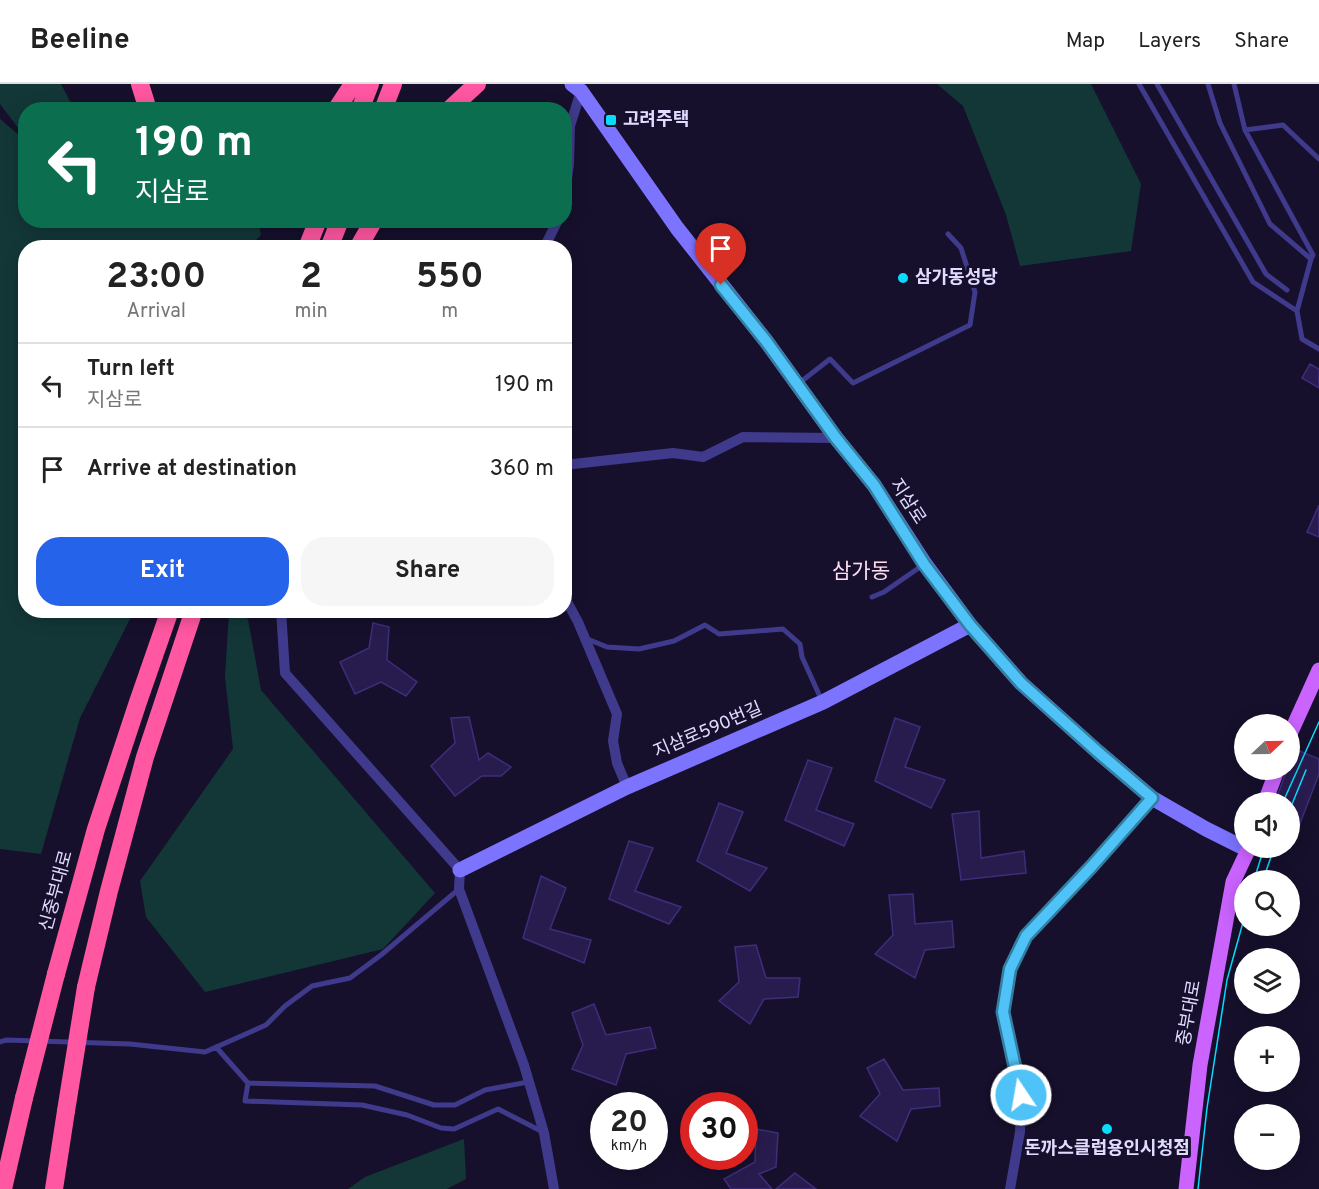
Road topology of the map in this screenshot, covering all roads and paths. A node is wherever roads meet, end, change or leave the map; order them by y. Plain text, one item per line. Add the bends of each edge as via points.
1 (140, 84) edge
2 (353, 84) edge
3 (370, 84) edge
4 (393, 84) edge
5 (477, 84) edge
6 (1139, 84) edge
7 (1157, 84) edge
8 (1208, 84) edge
9 (1234, 84) edge
10 (577, 88) edge
11 (146, 102) edge
12 (341, 102) edge
13 (363, 102) edge
14 (386, 102) edge
15 (458, 102) edge
16 (572, 115) edge
17 (1245, 130) junction
18 (1319, 159) edge
19 (948, 234) dead end
20 (1314, 255) edge
21 (1287, 290) dead end
22 (1298, 310) junction
23 (1319, 349) edge
24 (797, 385) junction
25 (836, 438) junction
26 (572, 464) edge
27 (924, 564) junction
28 (872, 597) dead end
29 (572, 612) edge
30 (167, 618) edge
31 (191, 618) edge
32 (282, 618) edge
33 (970, 625) junction
34 (585, 638) junction
35 (1319, 670) edge
36 (823, 702) junction
37 (1299, 714) edge
38 (627, 787) junction
39 (1152, 798) junction
40 (1234, 843) edge
41 (1244, 858) edge
42 (460, 870) junction
43 (459, 889) junction
44 (0, 1042) edge
45 (216, 1047) junction
46 (528, 1082) junction
47 (248, 1083) junction
48 (544, 1133) junction
49 (3, 1189) edge
50 (54, 1189) edge
51 (554, 1189) edge
52 (1010, 1189) edge
53 (1186, 1189) edge

1 - 11 highway
2 - 12 highway
3 - 13 highway
4 - 14 highway
5 - 15 highway
6 - 22 lane via 1253,282
7 - 21 lane via 1266,274
8 - 20 lane via 1220,123 1270,224
9 - 17 lane
10 - 16 street
10 - 24 street, 지삼로
17 - 18 lane via 1283,125
17 - 20 lane
19 - 24 lane via 961,248 975,292 970,325 853,383 830,359
20 - 22 lane
22 - 23 lane via 1302,339
24 - 25 street, 지삼로
25 - 26 street via 743,437 703,458 673,453
25 - 27 street, 지삼로 via 874,485
27 - 28 lane
27 - 33 street, 지삼로
29 - 34 street
30 - 49 highway, 신중부대로, bridge via 96,828
31 - 50 highway, bridge via 145,757 109,891 86,987
32 - 42 street via 285,673
33 - 36 street, 지삼로590번길
33 - 39 street, 지삼로 via 1021,683
34 - 36 lane via 607,647 639,649 674,640 705,625 719,634 783,630 800,644
34 - 38 street via 617,714 613,741
35 - 37 main road
36 - 38 street, 지삼로590번길
38 - 42 street, 지삼로590번길
39 - 40 street, 지삼로
39 - 52 street via 1026,936 1010,969 1003,1012 1021,1095 1020,1132
41 - 53 main road, 중부대로 via 1233,882 1200,1065
42 - 43 street
43 - 45 lane via 350,978 312,986 266,1025
43 - 46 street
44 - 45 lane via 130,1044 205,1052
45 - 47 lane
46 - 47 lane via 485,1090 454,1105 434,1105 375,1086
46 - 48 street
47 - 48 lane via 245,1101 362,1105 454,1129 498,1108
48 - 51 street

